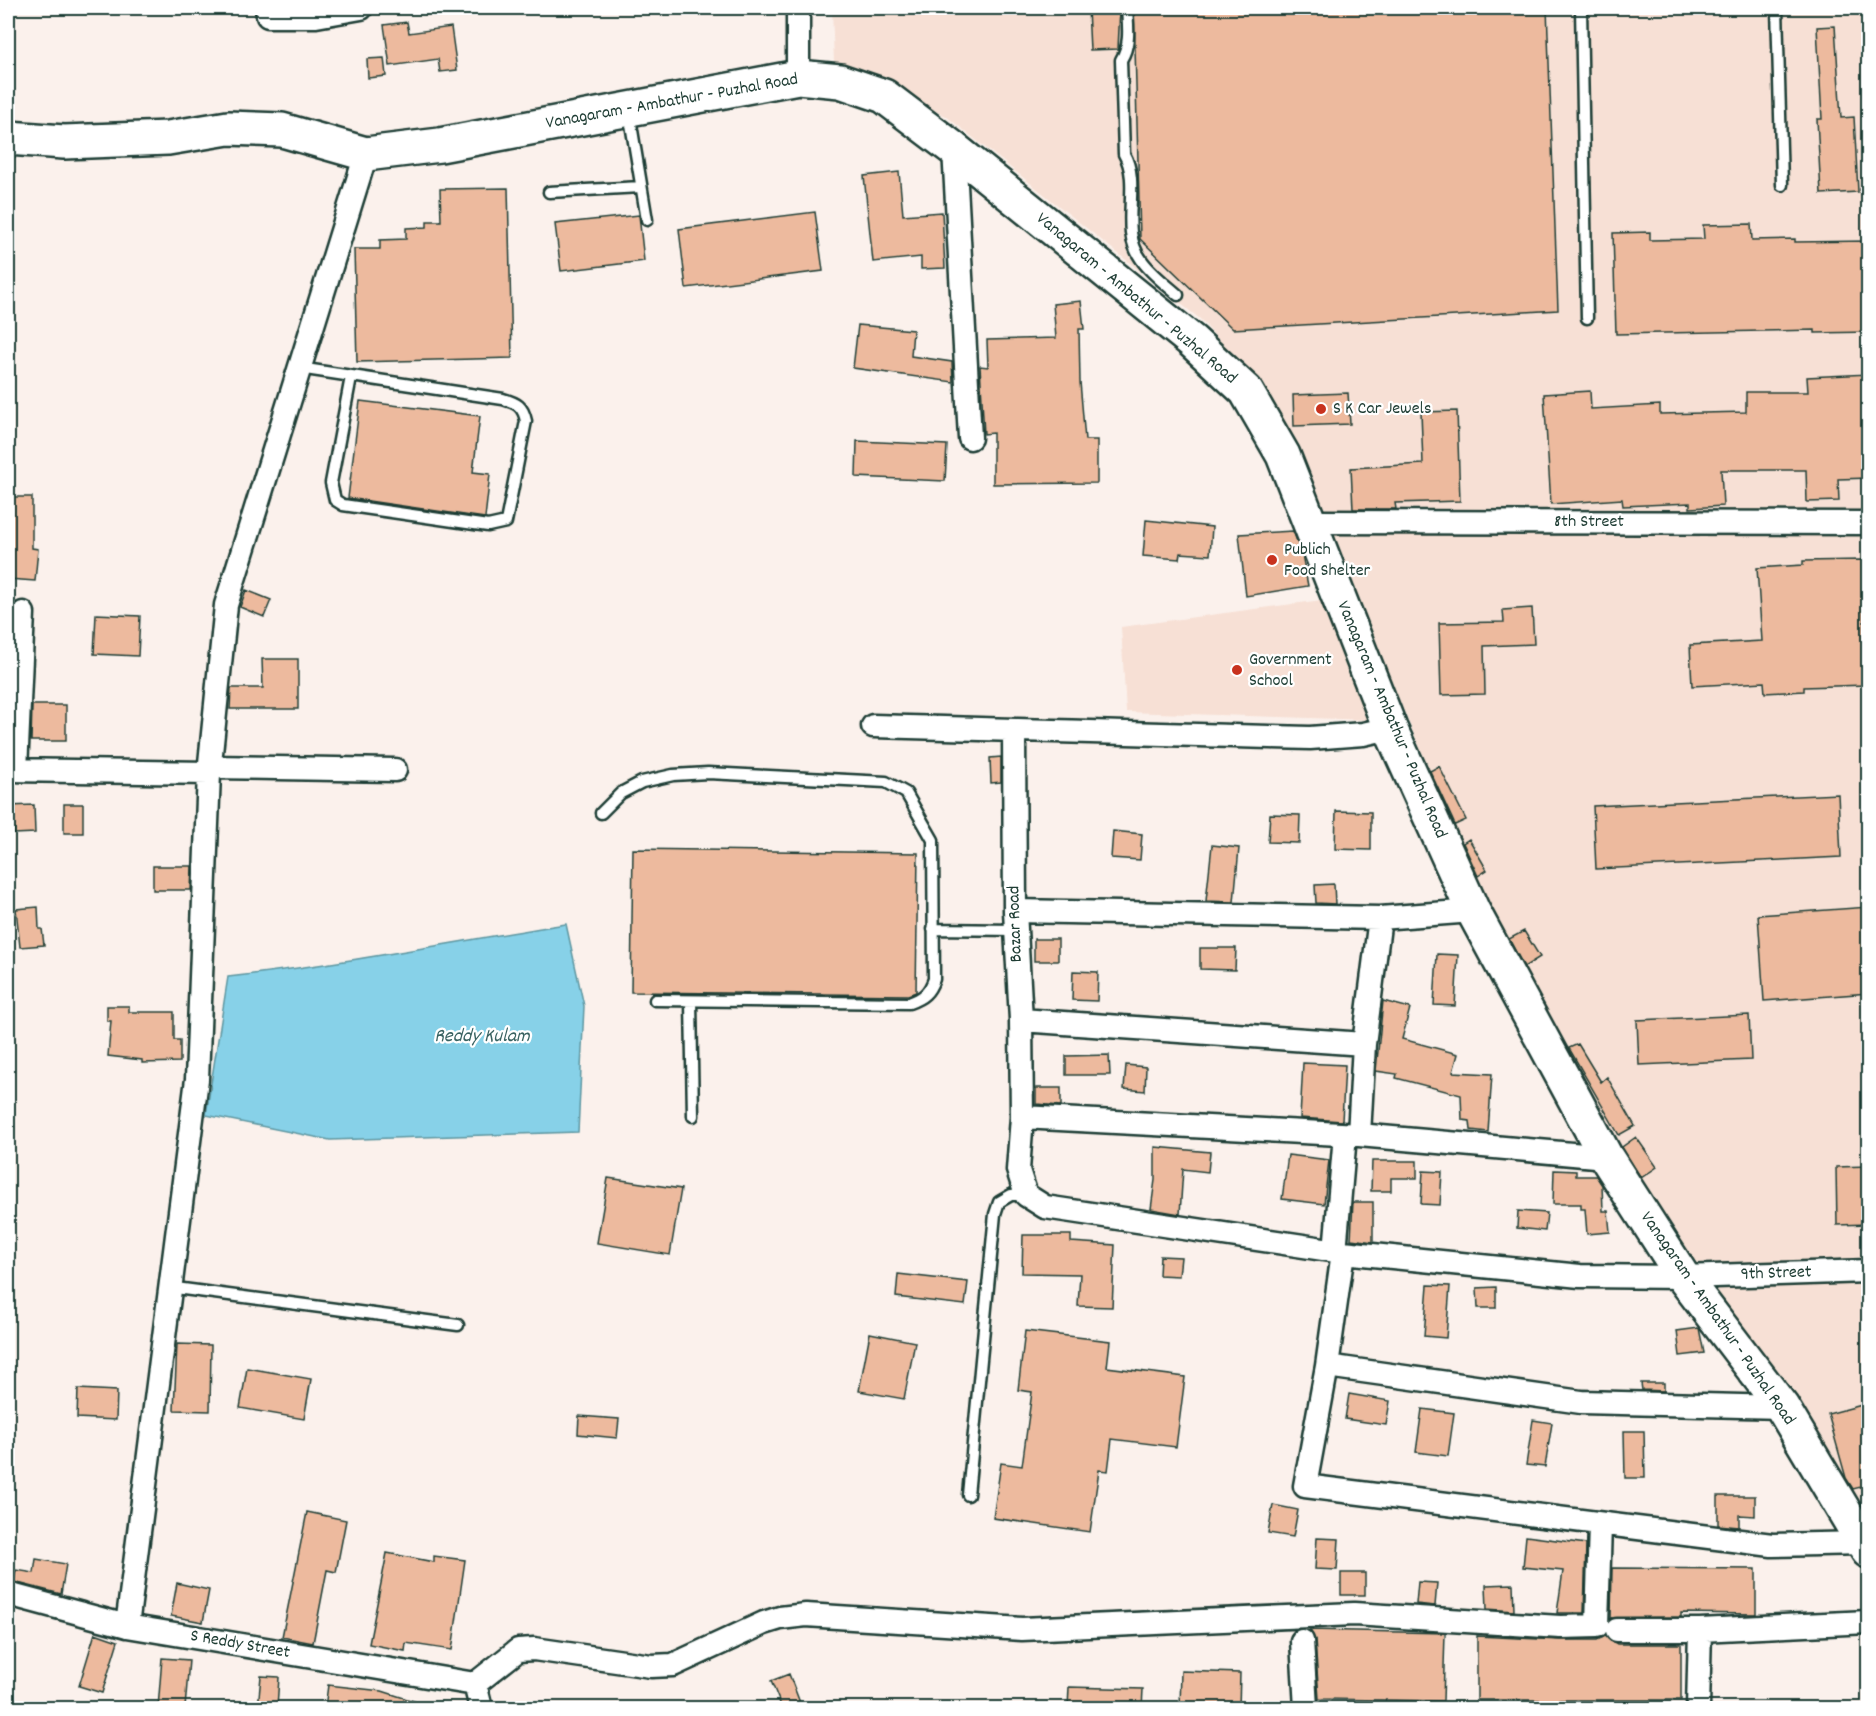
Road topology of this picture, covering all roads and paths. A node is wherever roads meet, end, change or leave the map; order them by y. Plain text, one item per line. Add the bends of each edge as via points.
1 (267, 8) edge
2 (362, 8) edge
3 (798, 8) edge
4 (1127, 8) edge
5 (1581, 8) edge
6 (1777, 8) edge
7 (798, 77) junction
8 (628, 109) junction
9 (8, 138) edge
10 (954, 149) junction
11 (366, 154) junction
12 (1782, 185) dead end
13 (641, 187) junction
14 (549, 192) dead end
15 (647, 220) dead end
16 (1178, 295) dead end
17 (1587, 318) dead end
18 (299, 368) junction
19 (351, 377) junction
20 (970, 438) dead end
21 (1310, 522) junction
22 (1869, 523) edge
23 (23, 613) dead end
24 (873, 726) dead end
25 (1390, 728) junction
26 (1014, 730) junction
27 (12, 770) edge
28 (210, 770) junction
29 (395, 770) dead end
30 (601, 813) dead end
31 (1473, 911) junction
32 (1380, 918) junction
33 (1015, 920) junction
34 (933, 929) junction
35 (655, 1000) dead end
36 (691, 1000) junction
37 (1021, 1020) junction
38 (1364, 1044) junction
39 (693, 1116) dead end
40 (1022, 1117) junction
41 (1352, 1135) junction
42 (1606, 1157) junction
43 (1026, 1195) junction
44 (1339, 1251) junction
45 (1869, 1271) edge
46 (1683, 1277) junction
47 (168, 1287) junction
48 (458, 1325) dead end
49 (1327, 1366) junction
50 (1782, 1407) junction
51 (968, 1495) dead end
52 (1600, 1524) junction
53 (1867, 1547) edge
54 (8, 1594) edge
55 (1869, 1622) edge
56 (127, 1626) junction
57 (1617, 1630) dead end
58 (1700, 1630) junction
59 (1302, 1641) dead end
60 (475, 1684) junction
61 (481, 1708) edge
62 (1306, 1708) edge
63 (1698, 1708) edge

1 - 2 street via 268,16 316,16
3 - 7 street
4 - 16 lane via 1126,50 1120,60 1124,154 1129,164 1129,224 1141,260
5 - 17 lane
6 - 12 lane
7 - 8 main road, Vanagaram - Ambathur - Puzhal Road
7 - 10 main road, Vanagaram - Ambathur - Puzhal Road via 840,81 884,96
8 - 11 main road, Vanagaram - Ambathur - Puzhal Road via 440,145
8 - 13 lane
9 - 11 main road, Vanagaram - Ambathur - Puzhal Road via 64,142 168,138 228,128 282,130
10 - 20 street
10 - 21 main road, Vanagaram - Ambathur - Puzhal Road via 1192,341 1246,392 1283,455
11 - 18 street
13 - 14 lane
13 - 15 lane
18 - 19 lane
18 - 28 street via 225,605
19 - 19 lane via 518,404 526,421 506,522 488,526 343,505 335,500 331,483
21 - 22 street, 8th Street
21 - 25 main road, Vanagaram - Ambathur - Puzhal Road
23 - 27 street
24 - 26 street
25 - 26 street via 1310,738
25 - 31 main road, Vanagaram - Ambathur - Puzhal Road
26 - 33 street, Bazar Road
27 - 28 street
28 - 29 street
28 - 47 street via 197,1079
30 - 34 lane via 621,793 642,782 673,775 708,773 886,782 906,793 933,840
31 - 32 street
31 - 42 main road, Vanagaram - Ambathur - Puzhal Road
32 - 33 street
32 - 38 street
33 - 34 lane
33 - 37 street, Bazar Road
34 - 36 lane via 931,990 909,1004
35 - 36 lane
36 - 39 lane
37 - 38 street
37 - 40 street, Bazar Road
38 - 41 street
40 - 41 street
40 - 43 street, Bazar Road via 1018,1170
41 - 42 street
41 - 44 street
42 - 46 main road, Vanagaram - Ambathur - Puzhal Road
43 - 44 street, 9th Street via 1046,1207
43 - 51 lane via 1011,1195 999,1202 995,1214
44 - 46 street, 9th Street via 1580,1276
44 - 49 street
45 - 46 street, 9th Street
46 - 50 main road, Vanagaram - Ambathur - Puzhal Road
47 - 48 lane
47 - 56 street
49 - 50 street via 1581,1402
49 - 52 street via 1305,1486
50 - 53 main road, Vanagaram - Ambathur - Puzhal Road
52 - 53 street via 1772,1545
52 - 60 street via 1597,1626 1354,1614 1022,1629 806,1615 764,1623 673,1665 651,1666 518,1650
54 - 56 street, S Reddy Street
55 - 58 street
56 - 60 street, S Reddy Street
57 - 58 street
58 - 63 street
59 - 62 street
60 - 61 street

